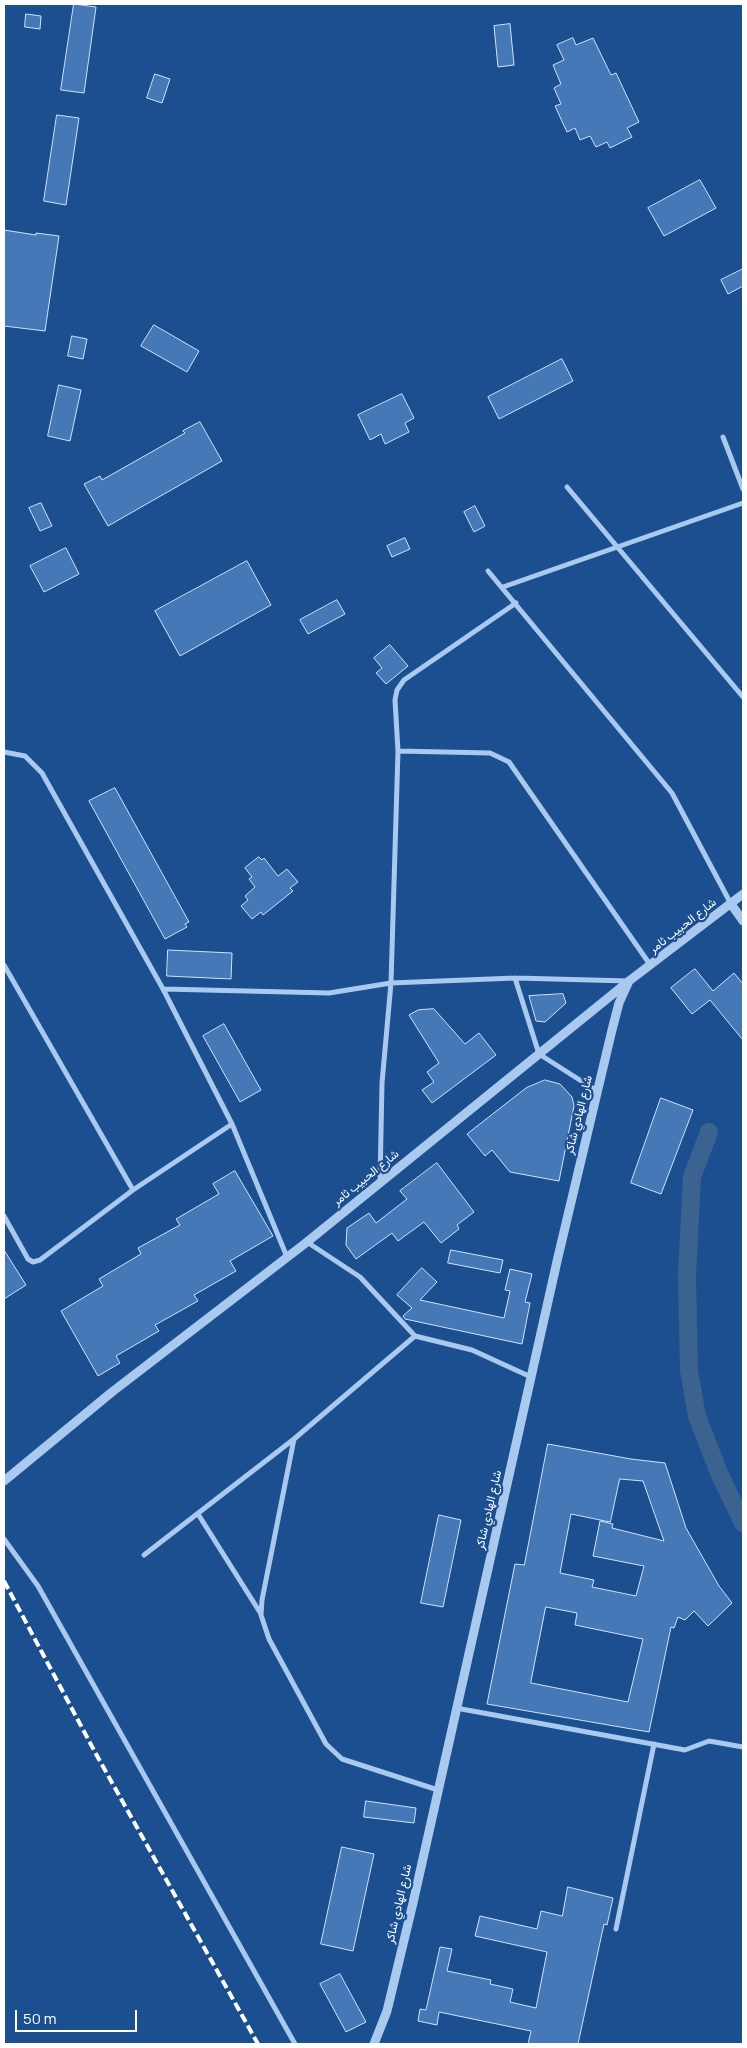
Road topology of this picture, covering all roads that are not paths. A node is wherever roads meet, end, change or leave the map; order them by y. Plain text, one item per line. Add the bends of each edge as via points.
1 (723, 438) dead end
2 (567, 487) dead end
3 (743, 489) edge
4 (743, 503) edge
5 (617, 545) junction
6 (488, 571) dead end
7 (503, 587) junction
8 (516, 604) junction
9 (743, 697) edge
10 (398, 751) junction
11 (4, 752) edge
12 (743, 894) edge
13 (730, 904) junction
14 (743, 921) edge
15 (4, 965) edge
16 (651, 967) junction
17 (515, 978) junction
18 (629, 981) junction
19 (390, 983) junction
20 (163, 989) junction
21 (539, 1054) junction
22 (597, 1091) junction
23 (232, 1124) junction
24 (380, 1182) junction
25 (133, 1190) junction
26 (4, 1216) edge
27 (307, 1242) junction
28 (287, 1257) junction
29 (415, 1336) junction
30 (531, 1377) junction
31 (294, 1439) junction
32 (4, 1480) edge
33 (198, 1514) junction
34 (4, 1539) edge
35 (144, 1555) dead end
36 (261, 1614) junction
37 (456, 1708) junction
38 (654, 1744) junction
39 (743, 1747) edge
40 (438, 1790) junction
41 (616, 1929) dead end
42 (295, 2044) edge
43 (374, 2044) edge

1 - 3 street
2 - 5 street
4 - 5 street
5 - 7 street
5 - 9 street
6 - 7 street
7 - 8 street
8 - 10 street via 404,680 395,700
8 - 13 street via 672,793
10 - 16 street via 490,753 509,762
10 - 19 street
11 - 20 street via 25,756 42,773
12 - 13 street, شارع الحبيب ثامر
13 - 14 street
13 - 16 street, شارع الحبيب ثامر
15 - 25 street
16 - 18 street, شارع الحبيب ثامر
17 - 18 street
17 - 19 street
17 - 21 street
18 - 21 street, شارع الحبيب ثامر
18 - 22 street, شارع الهادي شاكر via 619,1003
19 - 20 street via 329,992
19 - 24 street via 382,1083
20 - 23 street
21 - 22 street
21 - 24 street, شارع الحبيب ثامر
22 - 30 street, شارع الهادي شاكر
23 - 25 street
23 - 28 street
24 - 27 street, شارع الحبيب ثامر
25 - 26 street via 33,1262 28,1259
27 - 28 street, شارع الحبيب ثامر
27 - 29 street via 360,1277
28 - 32 street, شارع الحبيب ثامر
29 - 30 street via 472,1350
29 - 31 street
30 - 37 street, شارع الهادي شاكر
31 - 33 street
31 - 36 street
33 - 35 street
33 - 36 street
34 - 42 street via 38,1586
36 - 40 street via 269,1639 326,1744 342,1759
37 - 38 street
37 - 40 street, شارع الهادي شاكر
38 - 39 street via 686,1750 709,1741
38 - 41 street
40 - 43 street, شارع الهادي شاكر via 386,2011

